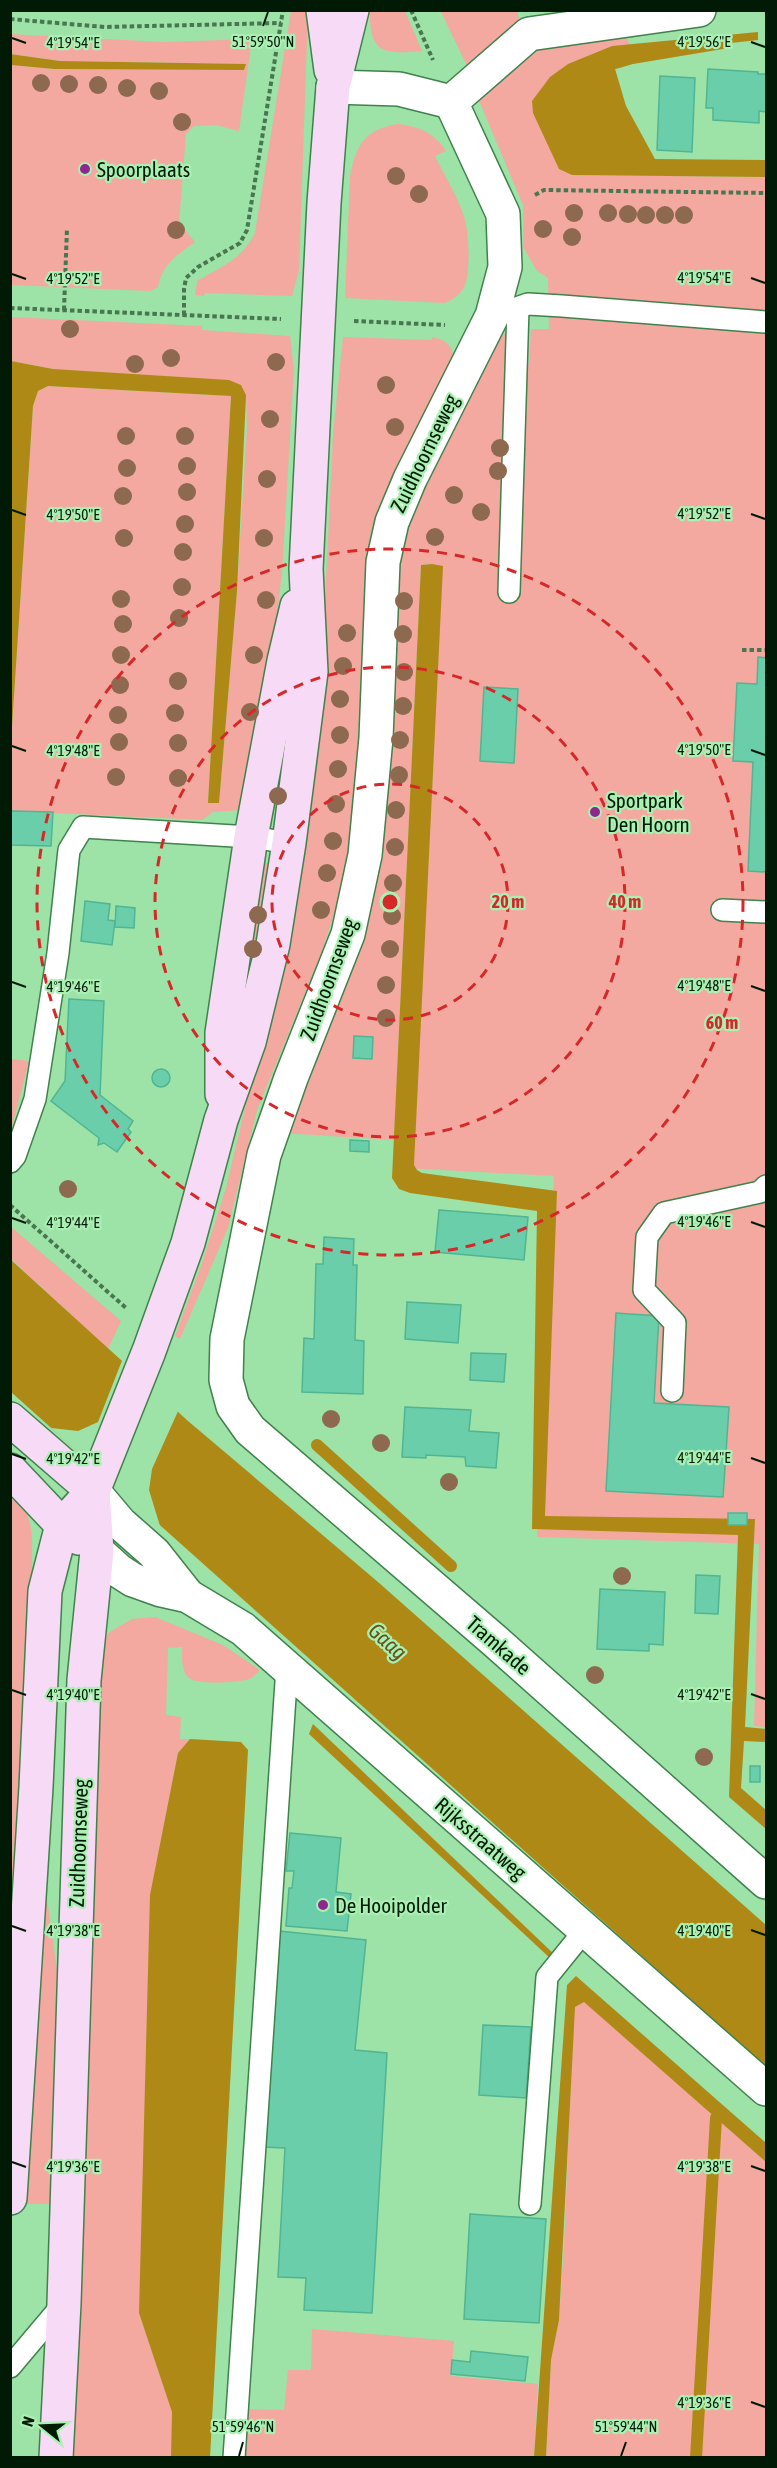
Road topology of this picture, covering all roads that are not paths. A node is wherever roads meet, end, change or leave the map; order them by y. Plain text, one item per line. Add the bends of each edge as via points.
1 (323, 10) edge
2 (352, 10) edge
3 (699, 10) edge
4 (333, 87) junction
5 (451, 102) junction
6 (505, 312) junction
7 (766, 322) edge
8 (306, 569) junction
9 (509, 592) dead end
10 (251, 837) junction
11 (289, 843) junction
12 (722, 910) dead end
13 (766, 912) edge
14 (221, 1120) junction
15 (10, 1162) edge
16 (766, 1186) edge
17 (672, 1391) dead end
18 (233, 1406) joint
19 (10, 1419) edge
20 (10, 1470) edge
21 (96, 1481) junction
22 (62, 1526) junction
23 (97, 1551) junction
24 (188, 1596) junction
25 (287, 1667) junction
26 (766, 1882) edge
27 (585, 1930) junction
28 (766, 2089) edge
29 (10, 2198) edge
30 (531, 2204) dead end
31 (64, 2303) junction
32 (10, 2367) edge
33 (56, 2457) edge
34 (234, 2457) edge

1 - 4 main road
2 - 4 main road
3 - 5 street via 529,34
4 - 5 street via 399,89
4 - 8 main road, Zuidhoornseweg
5 - 6 street, Zuidhoornseweg via 503,214
6 - 7 lane via 528,304
6 - 9 lane
6 - 18 street, Zuidhoornseweg via 410,479 392,522 383,562 376,738 365,855 348,934 264,1155 227,1339 226,1380
8 - 10 main road, Zuidhoornseweg
8 - 11 main road, Zuidhoornseweg via 311,672
10 - 11 lane
10 - 14 main road, Zuidhoornseweg via 222,1033
10 - 15 lane via 83,827 69,850 58,953 35,1099
11 - 14 main road, Zuidhoornseweg via 273,944 249,1042
12 - 13 lane
14 - 21 main road, Zuidhoornseweg via 188,1243
16 - 17 lane via 760,1192 664,1213 647,1237 644,1290 675,1323
18 - 26 street, Tramkade via 250,1430
19 - 21 main road, Rijksstraatweg
20 - 22 main road, Rijksstraatweg
21 - 22 main road, Zuidhoornseweg
21 - 23 main road, Zuidhoornseweg
21 - 24 street, Rijksstraatweg via 120,1523 154,1553
22 - 23 main road, Rijksstraatweg
22 - 29 main road, Zuidhoornseweg via 45,1591
23 - 24 street, Rijksstraatweg via 133,1580
23 - 31 main road, Zuidhoornseweg via 84,1680
24 - 25 street, Rijksstraatweg via 243,1629
25 - 27 street, Rijksstraatweg
25 - 34 lane
27 - 28 street, Rijksstraatweg
27 - 30 lane via 547,1977
31 - 32 lane
31 - 33 main road, Zuidhoornseweg

